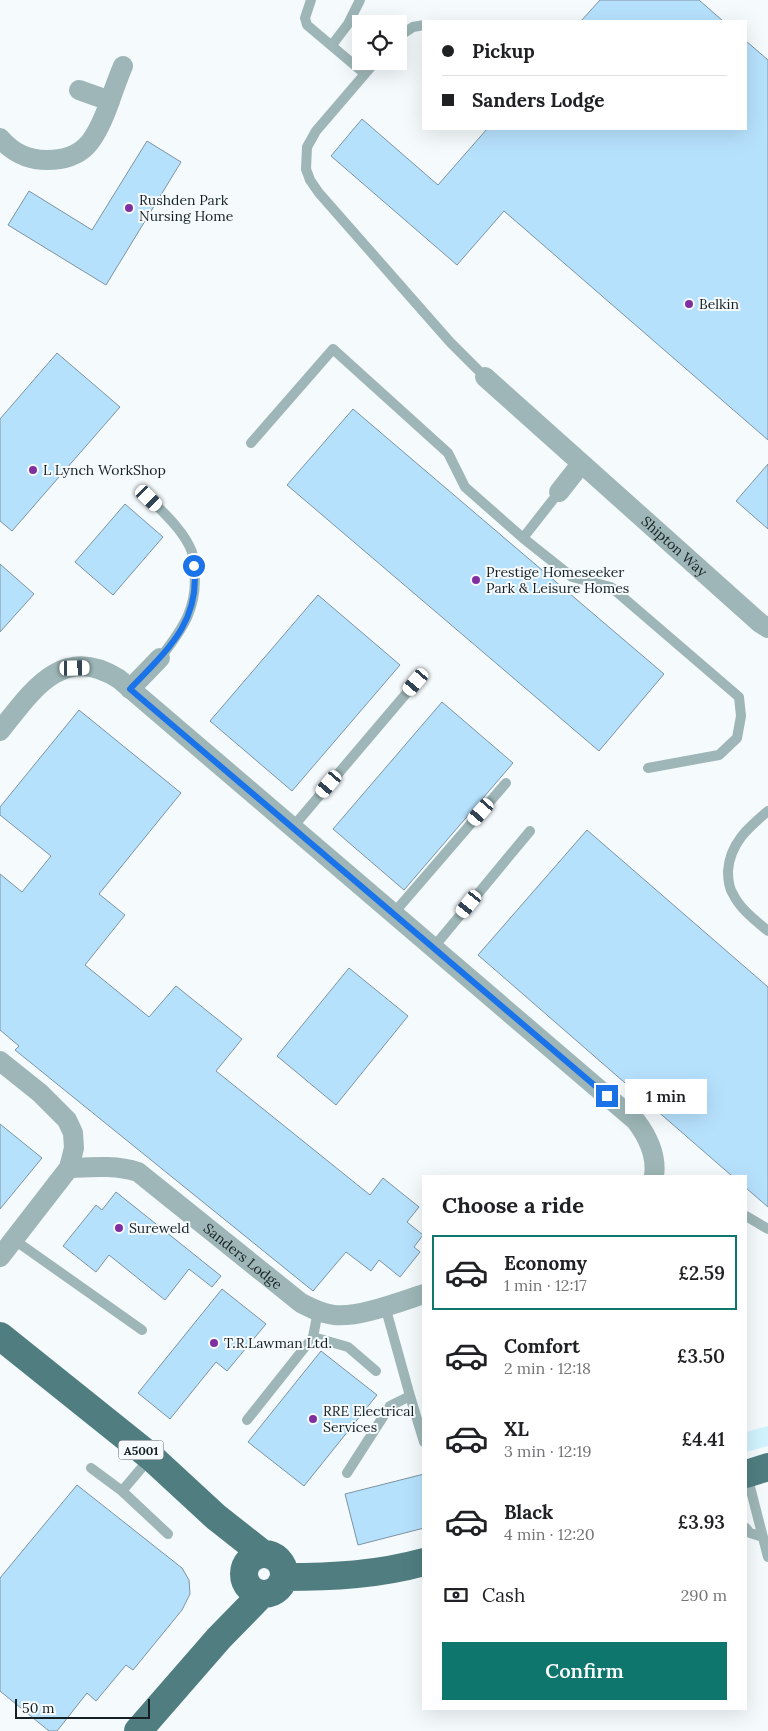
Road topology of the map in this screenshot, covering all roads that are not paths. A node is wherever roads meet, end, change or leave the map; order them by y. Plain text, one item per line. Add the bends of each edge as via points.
1 (311, 0) edge
2 (360, 0) edge
3 (422, 26) edge
4 (407, 30) edge
5 (332, 45) junction
6 (123, 66) dead end
7 (368, 70) edge
8 (365, 74) junction
9 (79, 90) dead end
10 (110, 101) junction
11 (0, 138) edge
12 (485, 377) joint
13 (252, 443) dead end
14 (581, 464) junction
15 (559, 492) joint
16 (149, 498) dead end
17 (523, 538) junction
18 (768, 628) edge
19 (160, 658) joint
20 (416, 682) dead end
21 (130, 689) junction
22 (0, 731) edge
23 (648, 768) dead end
24 (506, 782) dead end
25 (768, 811) edge
26 (292, 828) junction
27 (530, 831) dead end
28 (393, 914) junction
29 (768, 931) edge
30 (433, 948) junction
31 (0, 1061) edge
32 (69, 1168) junction
33 (654, 1175) edge
34 (747, 1217) edge
35 (768, 1229) edge
36 (13, 1239) junction
37 (0, 1257) edge
38 (422, 1295) edge
39 (385, 1306) junction
40 (318, 1311) junction
41 (142, 1330) dead end
42 (0, 1336) edge
43 (312, 1337) junction
44 (376, 1371) dead end
45 (410, 1396) junction
46 (247, 1420) dead end
47 (422, 1435) edge
48 (150, 1457) junction
49 (768, 1467) edge
50 (90, 1468) dead end
51 (347, 1473) dead end
52 (747, 1474) edge
53 (747, 1478) edge
54 (122, 1491) junction
55 (747, 1530) edge
56 (168, 1534) dead end
57 (763, 1537) junction
58 (768, 1557) edge
59 (422, 1562) edge
60 (255, 1574) junction
61 (138, 1731) edge

1 - 5 lane via 307,25
2 - 5 lane
3 - 4 lane
5 - 8 lane
6 - 10 street
7 - 8 lane
8 - 12 lane via 316,131 307,147 308,175 319,193 381,264
9 - 10 street
10 - 11 street via 92,142 84,150 65,158 44,160 23,156
12 - 14 street, Shipton Way
13 - 17 lane via 333,349 448,453 465,486
14 - 15 street
14 - 18 street, Shipton Way
15 - 17 lane
16 - 19 lane via 170,518 192,552 195,579 194,603 178,636
17 - 23 lane via 572,577 611,587 740,697 737,738 719,755
19 - 21 street
20 - 26 lane
21 - 22 street via 107,672 91,667 57,671 33,689
21 - 26 street
24 - 28 lane
25 - 29 lane via 734,846 728,876 733,896
26 - 28 street
27 - 30 lane
28 - 30 street
30 - 33 street via 636,1121 652,1150
31 - 32 street via 67,1120 74,1148
32 - 36 street
32 - 40 street, Sanders Lodge via 107,1166 138,1172 301,1303
34 - 35 lane
36 - 37 street
36 - 41 lane
38 - 39 street, Sanders Lodge
39 - 40 street, Sanders Lodge via 353,1315
39 - 45 lane
40 - 43 lane
42 - 48 main road, A5001
43 - 44 lane via 348,1347
43 - 46 lane
45 - 47 lane
45 - 51 lane via 390,1406
48 - 54 lane
48 - 60 main road, A5001 via 216,1517
49 - 52 main road
50 - 54 lane
53 - 57 lane
54 - 56 lane
55 - 57 lane via 750,1534
57 - 58 lane
59 - 60 main road via 376,1573 284,1577 280,1561 270,1554
60 - 61 main road via 219,1638

